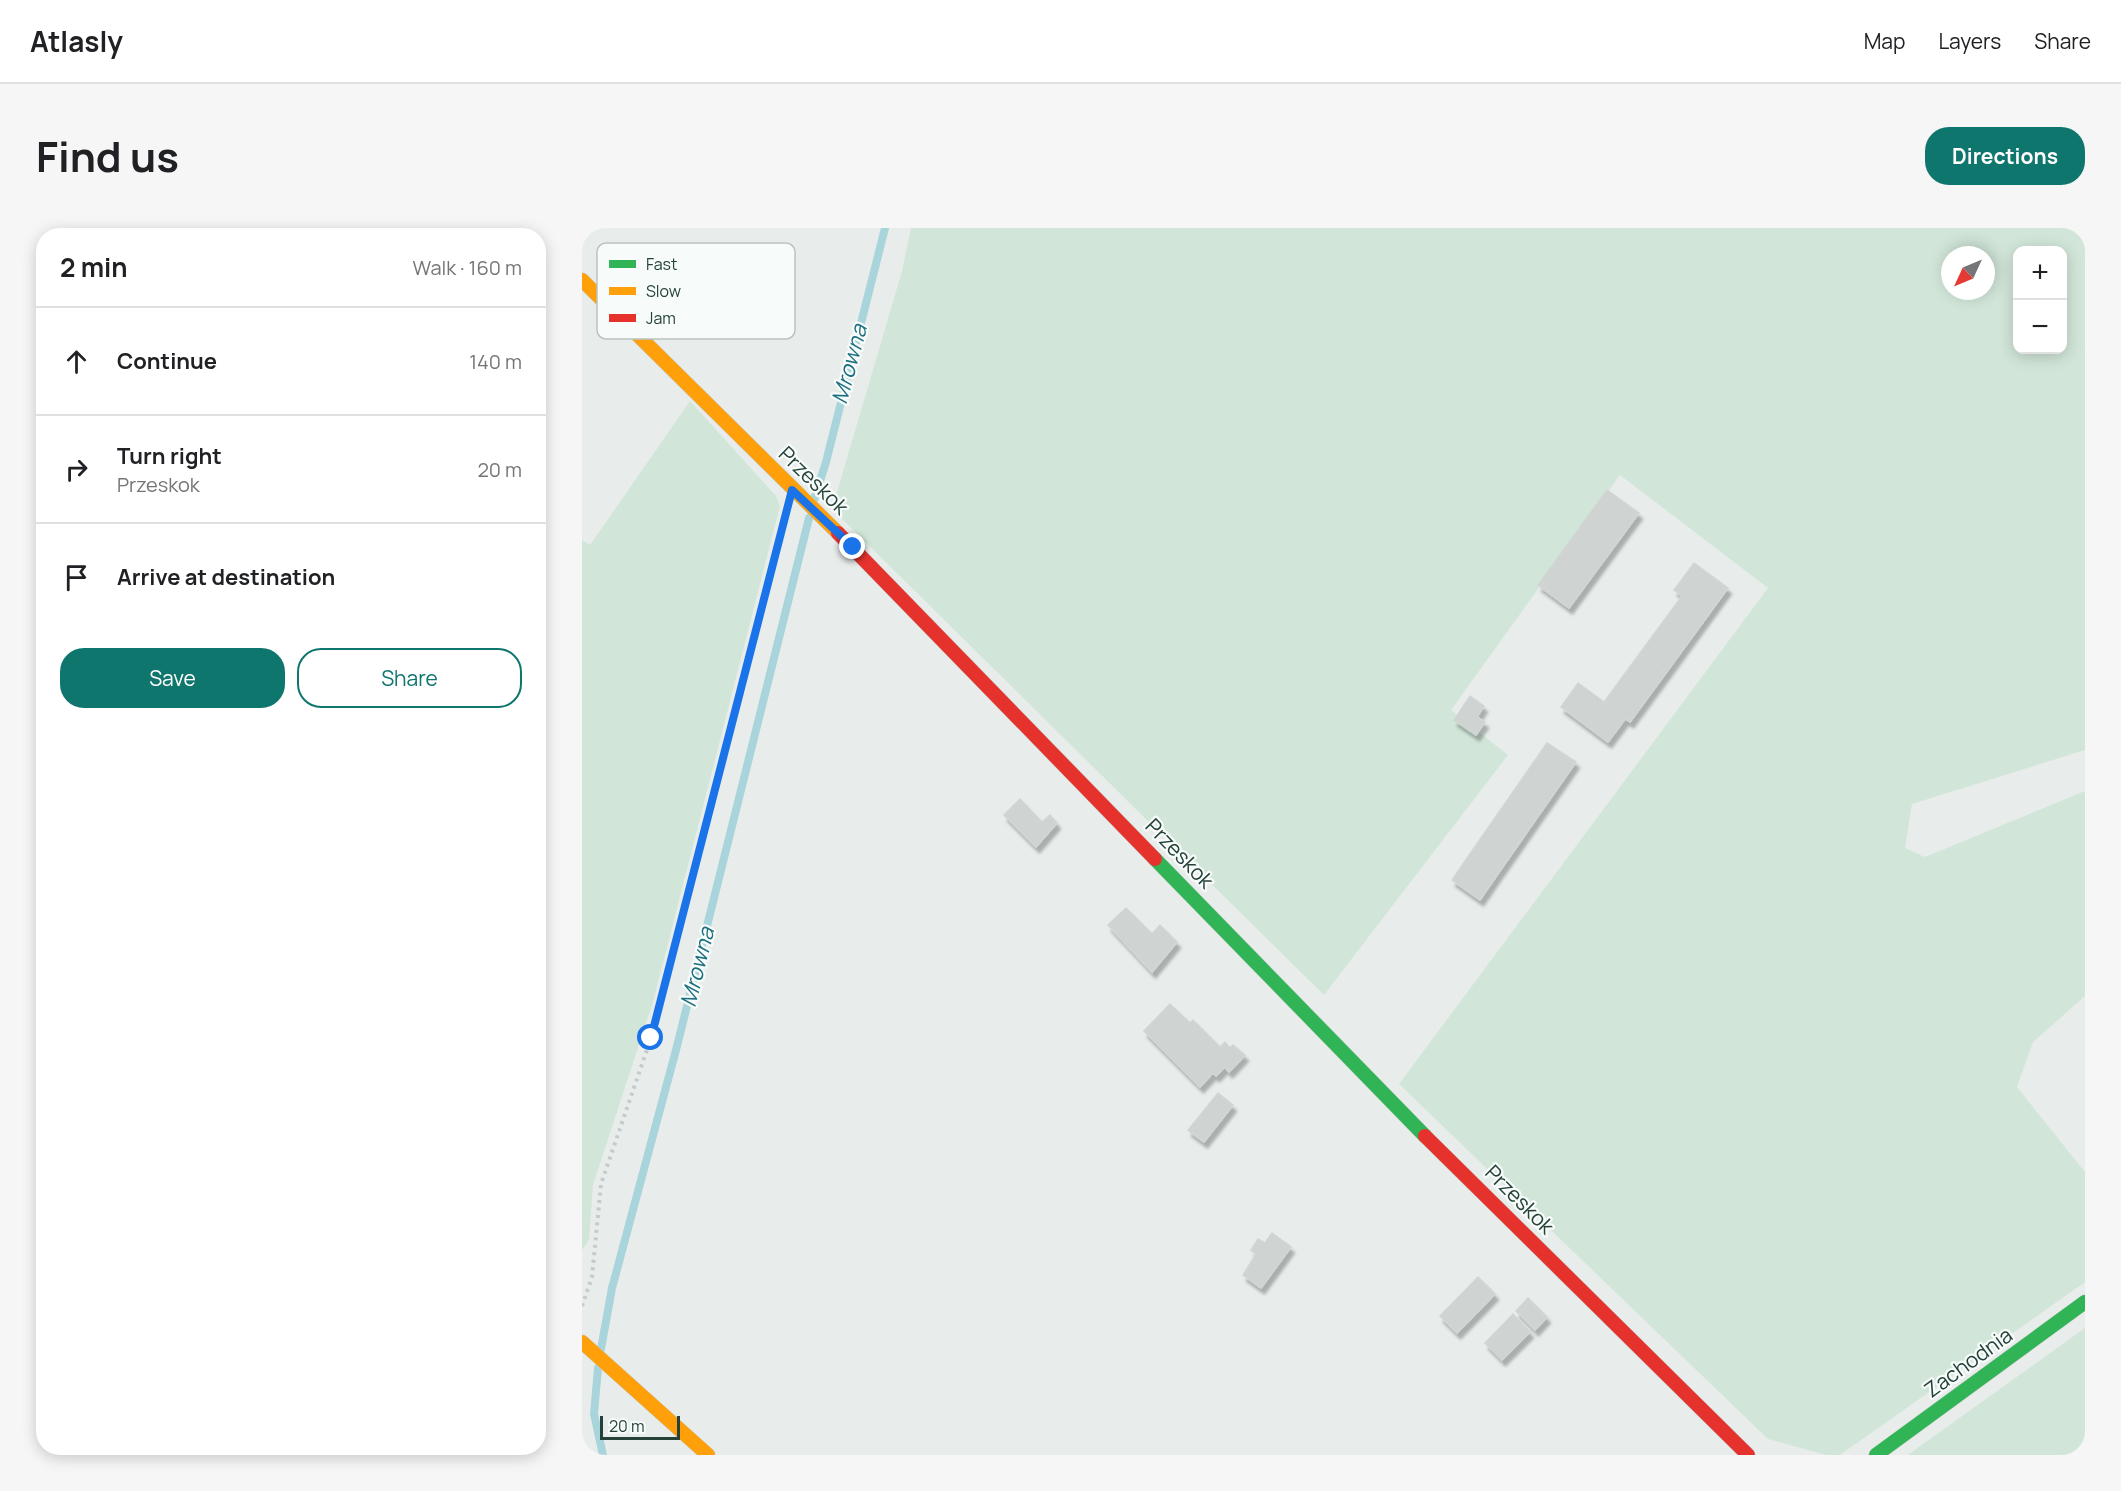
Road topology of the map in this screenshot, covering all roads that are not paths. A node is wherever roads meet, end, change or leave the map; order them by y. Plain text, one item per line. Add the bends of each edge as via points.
1 (582, 280) edge
2 (597, 295) edge
3 (641, 339) edge
4 (2085, 1302) edge
5 (582, 1342) edge
6 (708, 1455) edge
7 (1748, 1455) edge
8 (1876, 1455) edge

1 - 2 street, Przeskok
3 - 7 street, Przeskok via 861,555 1378,1089
4 - 8 street, Zachodnia
5 - 6 street

